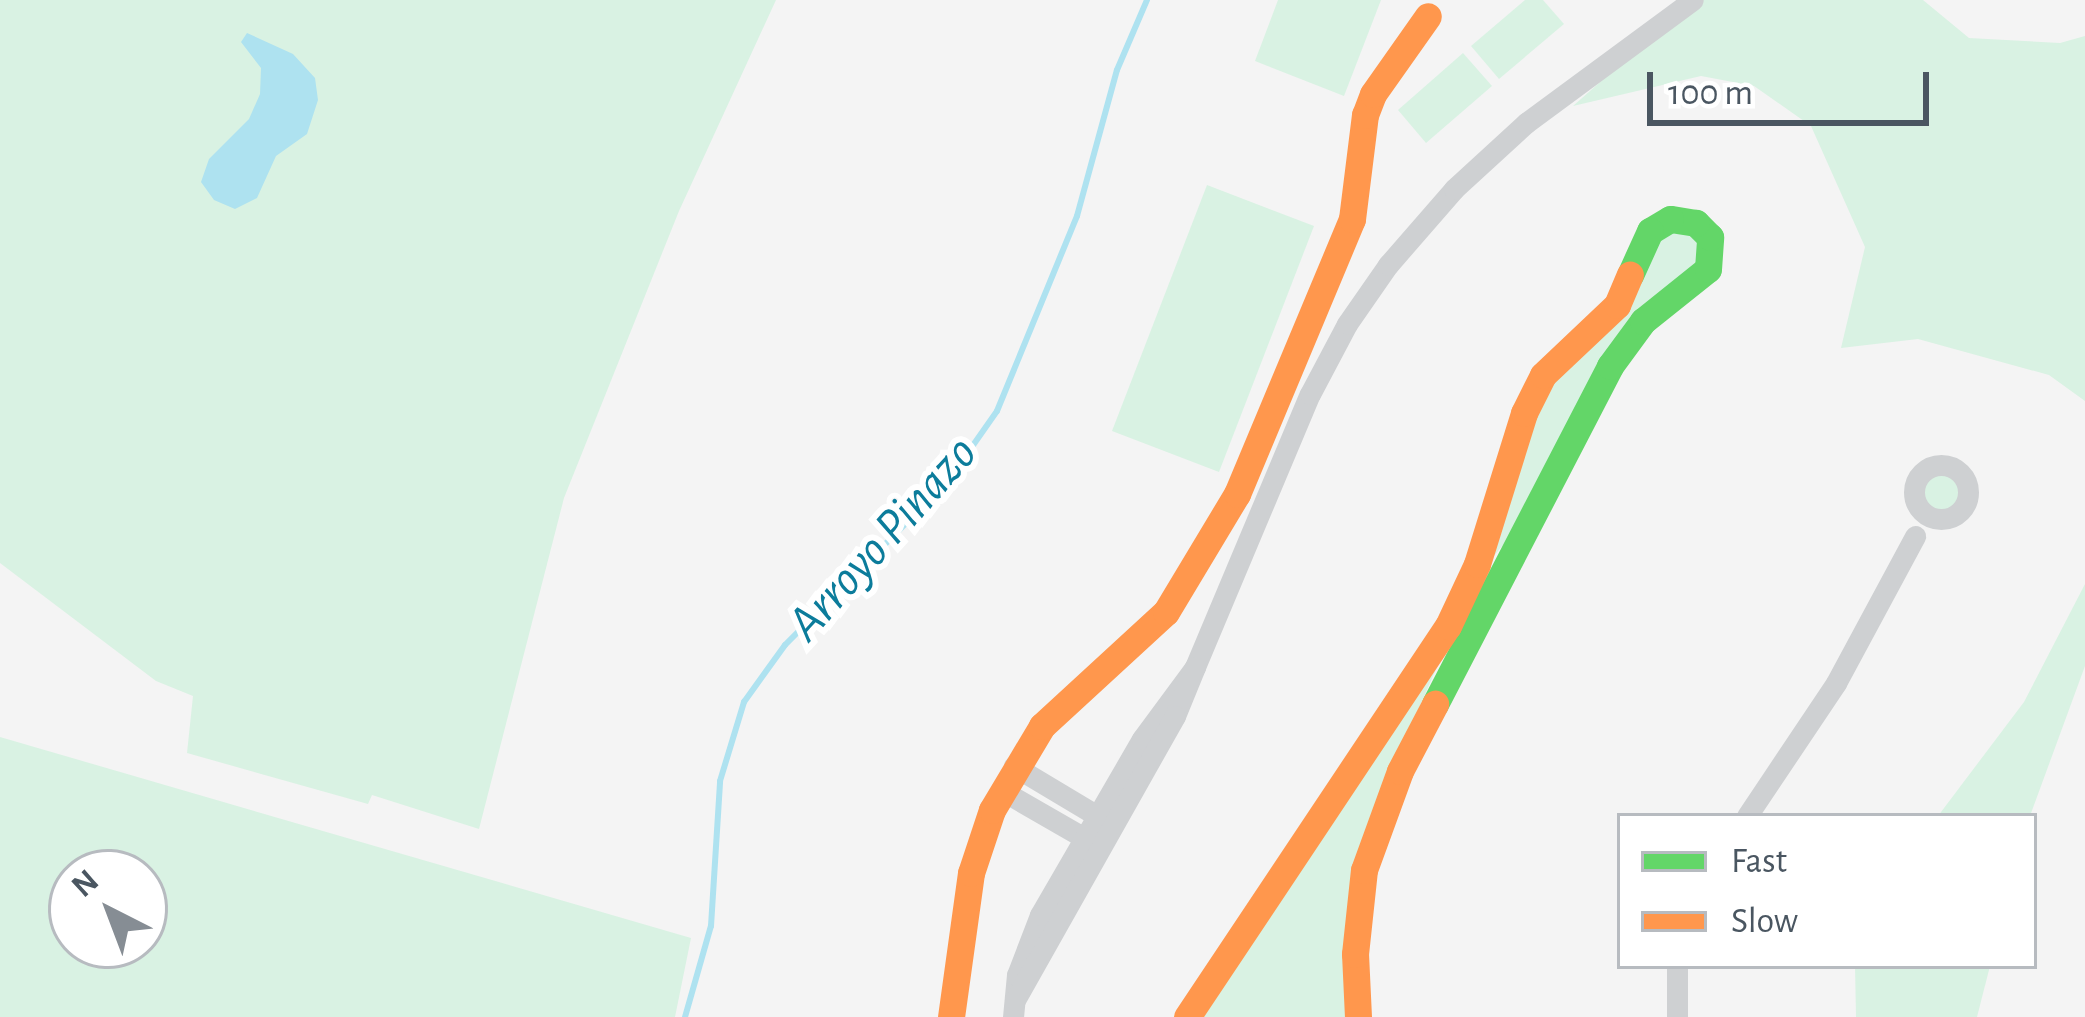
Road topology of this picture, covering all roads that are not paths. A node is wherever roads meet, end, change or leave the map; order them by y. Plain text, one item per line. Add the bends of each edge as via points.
1 (1693, 0) edge
2 (1428, 16) dead end
3 (1917, 505) junction
4 (1942, 519) junction
5 (1916, 536) junction
6 (1460, 632) junction
7 (1008, 778) junction
8 (1749, 813) edge
9 (1103, 819) junction
10 (1090, 841) junction
11 (1677, 969) edge
12 (1014, 1009) edge
13 (951, 1017) edge
14 (1186, 1017) edge
15 (1358, 1017) edge
16 (1678, 1017) edge

1 - 9 street via 1526,123 1388,265 1310,394 1175,716
2 - 7 street via 1364,115 1352,219 1237,494 1154,627 1042,726
3 - 4 street
3 - 4 street via 1918,478 1933,466 1951,467 1965,479 1968,497 1959,513
3 - 5 street
4 - 5 street
5 - 8 street via 1836,683
6 - 6 street via 1629,337 1708,268 1710,236 1696,223 1670,218 1650,232 1617,305 1543,375 1524,413
6 - 14 street
6 - 15 street via 1377,825 1358,911
7 - 9 street
7 - 10 street
7 - 13 street via 971,873
9 - 10 street
10 - 12 street via 1024,952
11 - 16 street

